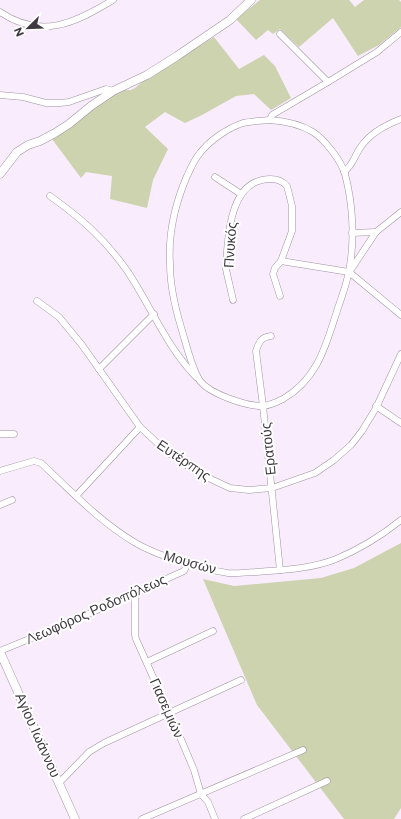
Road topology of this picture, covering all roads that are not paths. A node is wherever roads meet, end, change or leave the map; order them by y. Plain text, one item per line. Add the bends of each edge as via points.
1 (113, 0) edge
2 (251, 0) edge
3 (0, 12) edge
4 (401, 32) edge
5 (280, 34) dead end
6 (328, 82) junction
7 (113, 91) junction
8 (0, 95) edge
9 (401, 119) edge
10 (270, 120) junction
11 (344, 172) junction
12 (0, 174) edge
13 (215, 177) dead end
14 (241, 194) junction
15 (50, 196) dead end
16 (401, 212) edge
17 (376, 232) junction
18 (352, 233) junction
19 (281, 261) junction
20 (349, 272) junction
21 (280, 296) dead end
22 (233, 300) dead end
23 (37, 301) dead end
24 (154, 314) junction
25 (401, 315) edge
26 (271, 336) dead end
27 (401, 354) edge
28 (100, 369) junction
29 (200, 381) junction
30 (263, 406) junction
31 (376, 406) junction
32 (401, 423) edge
33 (140, 427) junction
34 (0, 434) edge
35 (14, 434) dead end
36 (0, 471) edge
37 (272, 488) junction
38 (76, 496) junction
39 (12, 500) dead end
40 (0, 505) edge
41 (401, 520) edge
42 (188, 563) junction
43 (280, 570) junction
44 (135, 593) junction
45 (213, 631) dead end
46 (0, 651) edge
47 (147, 662) junction
48 (241, 680) dead end
49 (169, 714) junction
50 (303, 750) dead end
51 (327, 782) dead end
52 (59, 783) junction
53 (201, 794) junction
54 (75, 819) edge
55 (142, 819) edge
56 (215, 819) edge
57 (244, 819) edge

1 - 3 street via 82,18 52,26 25,25
2 - 7 street via 230,20 177,56 147,75
4 - 6 street via 377,52
5 - 6 street
6 - 10 street via 278,111
7 - 8 street via 106,89 60,103
7 - 12 street via 56,133 16,152
9 - 11 street via 389,123 371,135
10 - 11 street via 292,124 314,133 332,151
10 - 29 street via 244,123 206,146 192,166 177,203 171,231 170,276 184,336
11 - 18 street
13 - 14 street
14 - 19 street, Πνυκός via 254,183 263,180 280,180 288,186 292,206 292,231
14 - 22 street, Πνυκός via 231,216 228,239 226,268
15 - 24 street via 82,220 107,244
16 - 17 street
17 - 18 street
17 - 20 street
18 - 20 street
19 - 20 street
19 - 21 street, Πνυκός via 273,274
20 - 25 street
20 - 30 street via 324,352 312,374 292,393 276,403
23 - 28 street, Ευτέρπης via 59,318
24 - 28 street
24 - 29 street via 177,355
26 - 30 street, Ερατούς via 264,337 259,342 256,351
27 - 31 street, Ευτέρπης
28 - 33 street, Ευτέρπης
29 - 30 street via 227,398 249,405
30 - 37 street, Ερατούς
31 - 32 street
31 - 37 street, Ευτέρπης via 362,431 334,460 315,473
33 - 37 street, Ευτέρπης via 166,451 198,473 230,488
33 - 38 street
34 - 35 street
36 - 38 street, Μουσών via 34,461 42,463
37 - 43 street, Ερατούς
38 - 42 street, Μουσών via 111,527 134,542
39 - 40 street
41 - 43 street, Μουσών via 384,534 336,559 316,565
42 - 43 street, Μουσών via 229,573
42 - 44 street, Λεωφόρος Ροδοπόλεως via 184,571
44 - 46 street, Λεωφόρος Ροδοπόλεως
44 - 47 street, Γιασεμιών via 135,635
45 - 47 street
46 - 52 street, Αγίου Ιωάννου
47 - 49 street, Γιασεμιών
48 - 49 street
49 - 52 street via 89,752
49 - 53 street, Γιασεμιών via 194,770
50 - 53 street
51 - 57 street
52 - 54 street, Αγίου Ιωάννου
53 - 55 street
53 - 56 street, Γιασεμιών via 208,802

